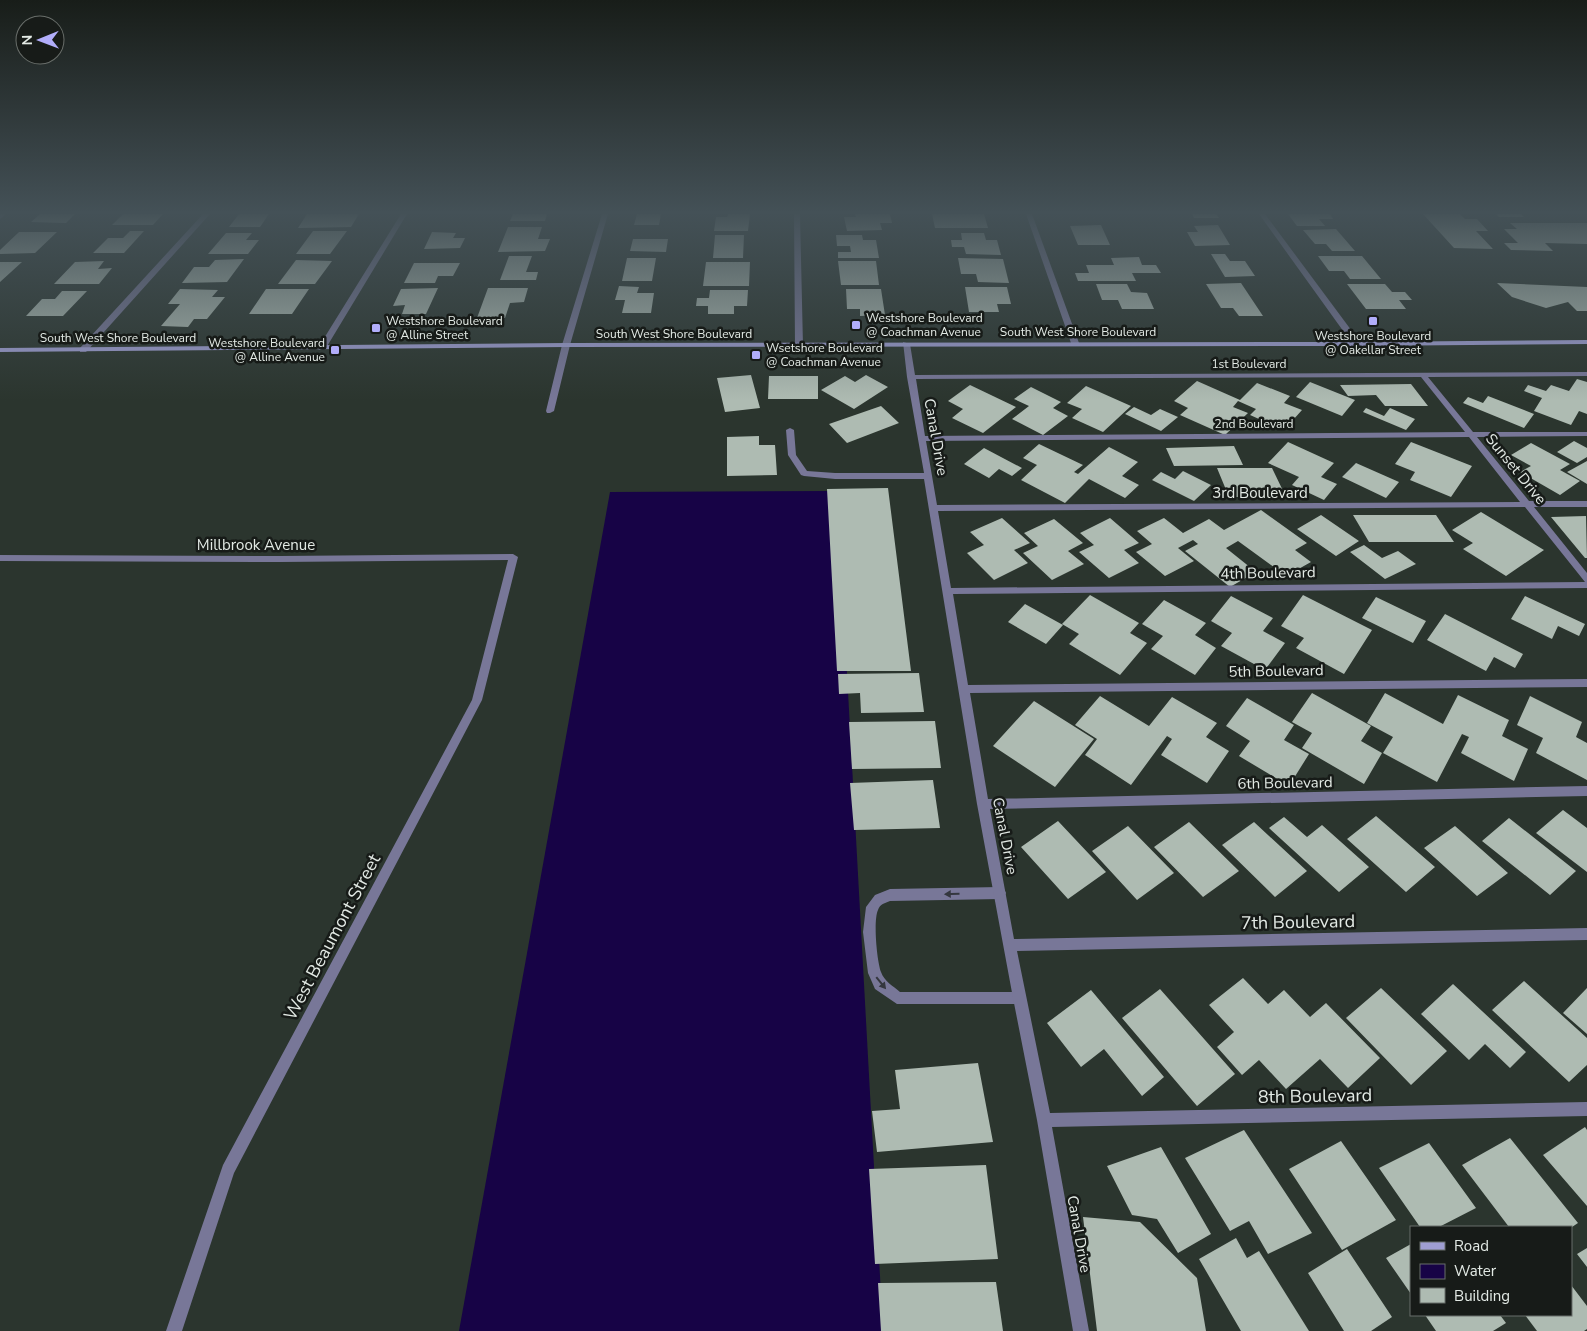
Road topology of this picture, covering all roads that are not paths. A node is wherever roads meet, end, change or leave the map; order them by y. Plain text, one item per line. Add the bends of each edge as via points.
1 (150, 276) edge
2 (366, 276) edge
3 (587, 276) edge
4 (798, 276) edge
5 (1051, 276) edge
6 (1307, 276) edge
7 (1587, 342) edge
8 (1075, 343) junction
9 (906, 344) junction
10 (1357, 344) junction
11 (566, 345) junction
12 (799, 346) junction
13 (322, 348) junction
14 (0, 350) edge
15 (83, 350) junction
16 (910, 372) junction
17 (1587, 374) edge
18 (1423, 375) junction
19 (550, 412) dead end
20 (790, 430) dead end
21 (1587, 434) edge
22 (1471, 436) junction
23 (921, 439) junction
24 (928, 476) junction
25 (1587, 504) edge
26 (1527, 505) junction
27 (934, 508) junction
28 (513, 557) joint
29 (0, 558) edge
30 (1587, 579) edge
31 (1587, 585) edge
32 (949, 591) junction
33 (1587, 683) edge
34 (965, 689) junction
35 (1587, 791) edge
36 (983, 804) junction
37 (1000, 893) junction
38 (1587, 934) edge
39 (1010, 945) junction
40 (1019, 998) junction
41 (1587, 1109) edge
42 (1044, 1120) junction
43 (174, 1331) edge
44 (1081, 1331) edge

1 - 15 street
2 - 13 street
3 - 11 street
4 - 12 street
5 - 8 street
6 - 10 street
7 - 10 street, South West Shore Boulevard
8 - 9 street, South West Shore Boulevard
8 - 10 street, South West Shore Boulevard
9 - 12 street, South West Shore Boulevard
9 - 16 street, Canal Drive
11 - 12 street, South West Shore Boulevard
11 - 13 street, South West Shore Boulevard
11 - 19 street
13 - 15 street, South West Shore Boulevard
14 - 15 street, South West Shore Boulevard
16 - 18 street, 1st Boulevard
16 - 23 street, Canal Drive
17 - 18 street, 1st Boulevard
18 - 22 street, Sunset Drive
20 - 24 street via 792,455 804,473
21 - 22 street, 2nd Boulevard
22 - 23 street, 2nd Boulevard
22 - 26 street, Sunset Drive
23 - 24 street, Canal Drive
24 - 27 street, Canal Drive
25 - 26 street, 3rd Boulevard
26 - 27 street, 3rd Boulevard
26 - 30 street, Sunset Drive
27 - 32 street, Canal Drive
28 - 29 street, Millbrook Avenue
28 - 43 street, West Beaumont Street via 477,700 228,1170
31 - 32 street, 4th Boulevard
32 - 34 street, Canal Drive
33 - 34 street, 5th Boulevard
34 - 36 street, Canal Drive
35 - 36 street, 6th Boulevard
36 - 37 street, Canal Drive
37 - 39 street, Canal Drive
37 -> 40 street via 890,895 879,899 872,907 868,932 874,973 880,984 897,998
38 - 39 street, 7th Boulevard
39 - 40 street, Canal Drive
40 - 42 street, Canal Drive
41 - 42 street, 8th Boulevard
42 - 44 street, Canal Drive

